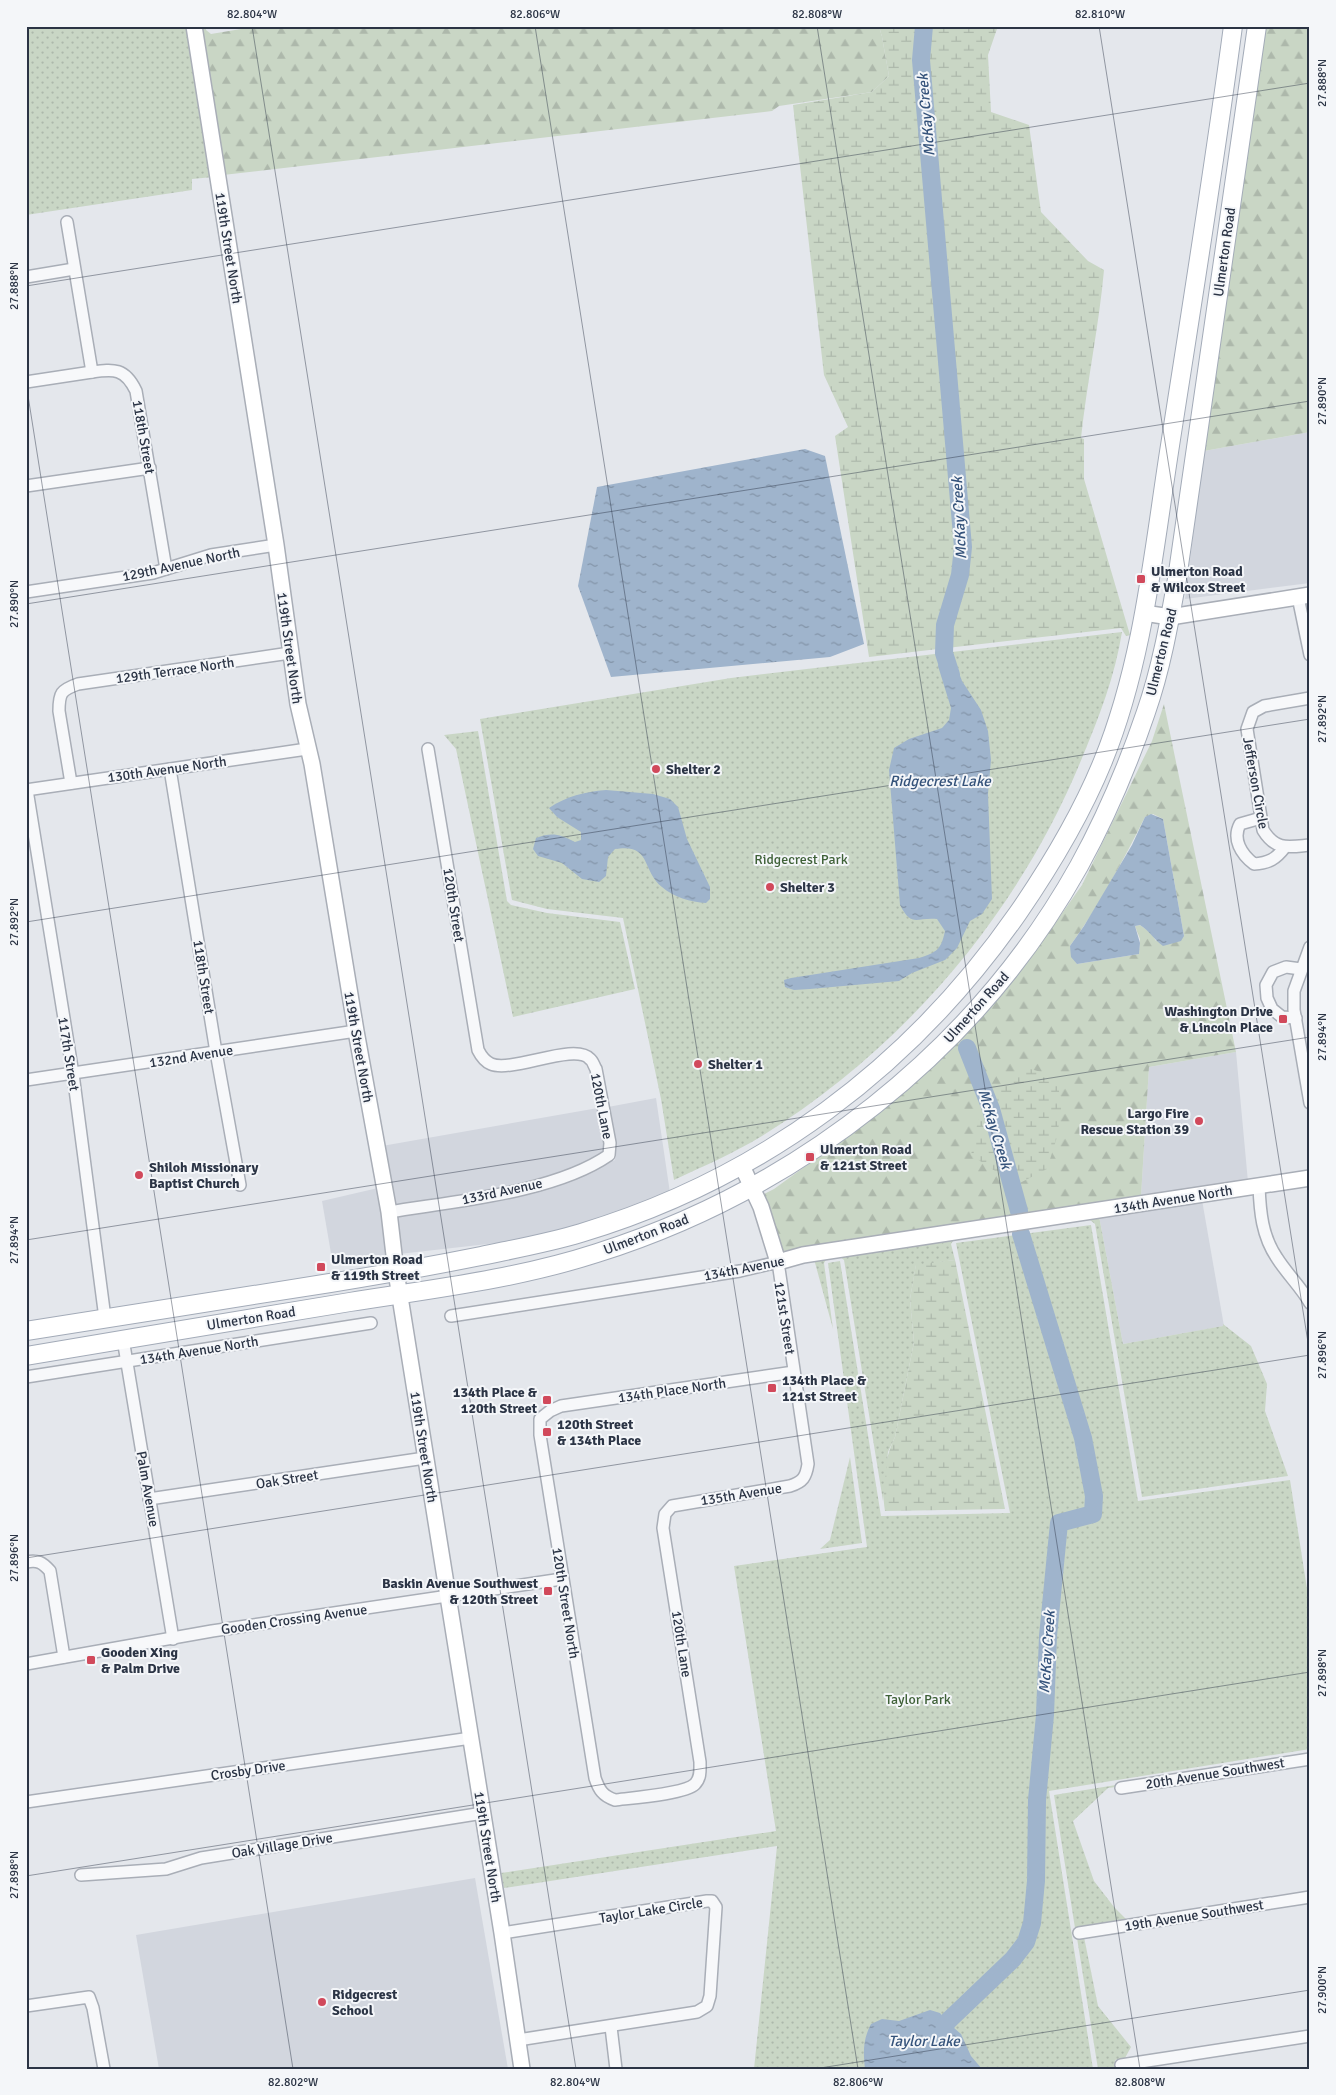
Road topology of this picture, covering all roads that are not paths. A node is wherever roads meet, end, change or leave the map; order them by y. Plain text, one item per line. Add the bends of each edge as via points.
1 (194, 26) edge
2 (1233, 26) edge
3 (1257, 27) edge
4 (67, 222) dead end
5 (74, 270) junction
6 (26, 277) edge
7 (1194, 297) junction
8 (92, 372) junction
9 (26, 382) edge
10 (1197, 435) junction
11 (150, 468) junction
12 (26, 486) edge
13 (276, 545) junction
14 (166, 569) junction
15 (26, 592) edge
16 (1304, 596) edge
17 (1144, 613) junction
18 (1170, 617) junction
19 (290, 653) junction
20 (1310, 655) edge
21 (1310, 698) edge
22 (307, 749) junction
23 (428, 749) dead end
24 (170, 769) junction
25 (71, 783) junction
26 (26, 790) edge
27 (1261, 818) junction
28 (1310, 845) edge
29 (1285, 847) junction
30 (1310, 947) edge
31 (1301, 969) junction
32 (1296, 1018) junction
33 (356, 1031) junction
34 (216, 1052) junction
35 (590, 1058) joint
36 (73, 1074) junction
37 (26, 1080) edge
38 (1310, 1103) edge
39 (609, 1155) joint
40 (742, 1166) junction
41 (1310, 1178) edge
42 (240, 1185) dead end
43 (1258, 1186) junction
44 (753, 1188) junction
45 (388, 1212) junction
46 (1036, 1220) joint
47 (778, 1262) junction
48 (396, 1272) junction
49 (400, 1294) junction
50 (1310, 1303) edge
51 (451, 1316) dead end
52 (105, 1318) junction
53 (371, 1323) dead end
54 (26, 1331) edge
55 (123, 1339) junction
56 (26, 1344) edge
57 (26, 1356) edge
58 (126, 1361) junction
59 (794, 1372) junction
60 (26, 1378) edge
61 (550, 1411) joint
62 (425, 1458) junction
63 (806, 1476) joint
64 (149, 1499) junction
65 (672, 1506) joint
66 (32, 1562) edge
67 (562, 1579) junction
68 (448, 1596) junction
69 (173, 1639) junction
70 (64, 1657) junction
71 (26, 1664) edge
72 (471, 1738) junction
73 (1310, 1759) edge
74 (1121, 1788) dead end
75 (606, 1797) joint
76 (26, 1802) edge
77 (483, 1813) junction
78 (81, 1875) dead end
79 (1310, 1897) edge
80 (502, 1933) junction
81 (1078, 1933) dead end
82 (26, 2006) edge
83 (610, 2027) junction
84 (1310, 2036) edge
85 (518, 2040) junction
86 (1121, 2064) dead end
87 (104, 2069) edge
88 (522, 2069) edge
89 (616, 2069) edge

1 - 13 street, 119th Street North
2 - 7 main road, Ulmerton Road
3 - 10 main road, Ulmerton Road
4 - 5 street
5 - 6 street
5 - 8 street
7 - 10 main road via 1202,305 1190,402
7 - 17 main road, Ulmerton Road
8 - 9 street, 118th Street
8 - 11 street, 118th Street via 117,370 132,382 139,402
10 - 18 main road, Ulmerton Road
11 - 12 street
11 - 14 street, 118th Street
13 - 14 street, 129th Avenue North via 211,555
13 - 19 street, 119th Street North
14 - 15 street, 129th Avenue North
16 - 18 street
16 - 20 street
17 - 18 street
17 - 40 main road, Ulmerton Road via 1127,689 1104,759 1070,830 998,941 950,1001 887,1062 843,1100
18 - 44 main road, Ulmerton Road via 1147,709 1108,807 1079,865 1020,955 960,1027 883,1099 797,1161
19 - 22 street, 119th Street North
19 - 25 street, 129th Terrace North via 68,688 62,692 59,711
21 - 27 street, Jefferson Circle via 1264,706 1253,712 1250,718 1246,729
22 - 24 street, 130th Avenue North
22 - 33 street, 119th Street North
23 - 35 street, 120th Street via 478,1050 483,1059 503,1065 568,1054
24 - 25 street, 130th Avenue North
24 - 34 street, 118th Street
25 - 26 street, 130th Avenue North
26 - 36 street, 117th Street
27 - 29 street, Jefferson Circle via 1269,840
27 - 29 street via 1240,824 1236,831 1240,850 1246,858 1254,864 1265,863 1276,858
28 - 29 street
30 - 31 street
31 - 32 street via 1294,990
31 - 32 street via 1286,967 1273,972 1266,986 1272,1009 1282,1017
32 - 38 street
33 - 34 street, 132nd Avenue
33 - 45 street, 119th Street North
34 - 36 street, 132nd Avenue
34 - 42 street, 118th Street
35 - 39 street, 120th Lane via 596,1069 610,1143
36 - 37 street, 132nd Avenue
36 - 52 street, 117th Street
39 - 45 street, 133rd Avenue via 577,1173 540,1184
40 - 44 street, 121st Street
40 - 48 main road, Ulmerton Road via 640,1213 580,1234
41 - 43 street, 134th Avenue North
43 - 46 street, 134th Avenue North
43 - 50 street via 1261,1222 1266,1238 1276,1258
44 - 47 street, 121st Street
44 - 49 main road, Ulmerton Road via 702,1212 597,1253 514,1274
45 - 48 street, 119th Street North
46 - 47 street, 134th Avenue via 803,1255
47 - 51 street, 134th Avenue
47 - 59 street, 121st Street
48 - 49 street, 119th Street North
48 - 52 main road, Ulmerton Road
49 - 55 main road, Ulmerton Road
49 - 62 street, 119th Street North
52 - 54 main road, Ulmerton Road
52 - 56 main road via 94,1331 84,1335
53 - 58 street, 134th Avenue North
55 - 57 main road, Ulmerton Road
55 - 58 street, Palm Avenue
58 - 60 street, 134th Avenue North
58 - 64 street, Palm Avenue
59 - 61 street, 134th Place North via 561,1406
59 - 63 street, 121st Street via 808,1464
61 - 67 street, 120th Street North via 540,1419 540,1435
62 - 64 street, Oak Street
62 - 68 street, 119th Street North
63 - 65 street, 135th Avenue via 790,1486
64 - 69 street, Palm Avenue
65 - 75 street, 120th Lane via 664,1514 663,1528 700,1775 684,1790 615,1800
66 - 70 street via 44,1564 50,1571
67 - 68 street, Gooden Crossing Avenue
67 - 75 street, 120th Street North via 594,1778
68 - 69 street, Gooden Crossing Avenue
68 - 72 street, 119th Street North
69 - 70 street, Gooden Crossing Avenue
70 - 71 street, Gooden Crossing Avenue
72 - 76 street, Crosby Drive
72 - 77 street, 119th Street North
73 - 74 street, 20th Avenue Southwest
77 - 78 street, Oak Village Drive via 201,1858 166,1869
77 - 80 street, 119th Street North
79 - 81 street, 19th Avenue Southwest
80 - 83 street, Taylor Lake Circle via 712,1901 716,1907 710,1996 706,2006 698,2012
80 - 85 street, 119th Street North
82 - 87 street via 89,1997
83 - 85 street, Taylor Lake Circle
83 - 89 street
84 - 86 street
85 - 88 street, 119th Street North

